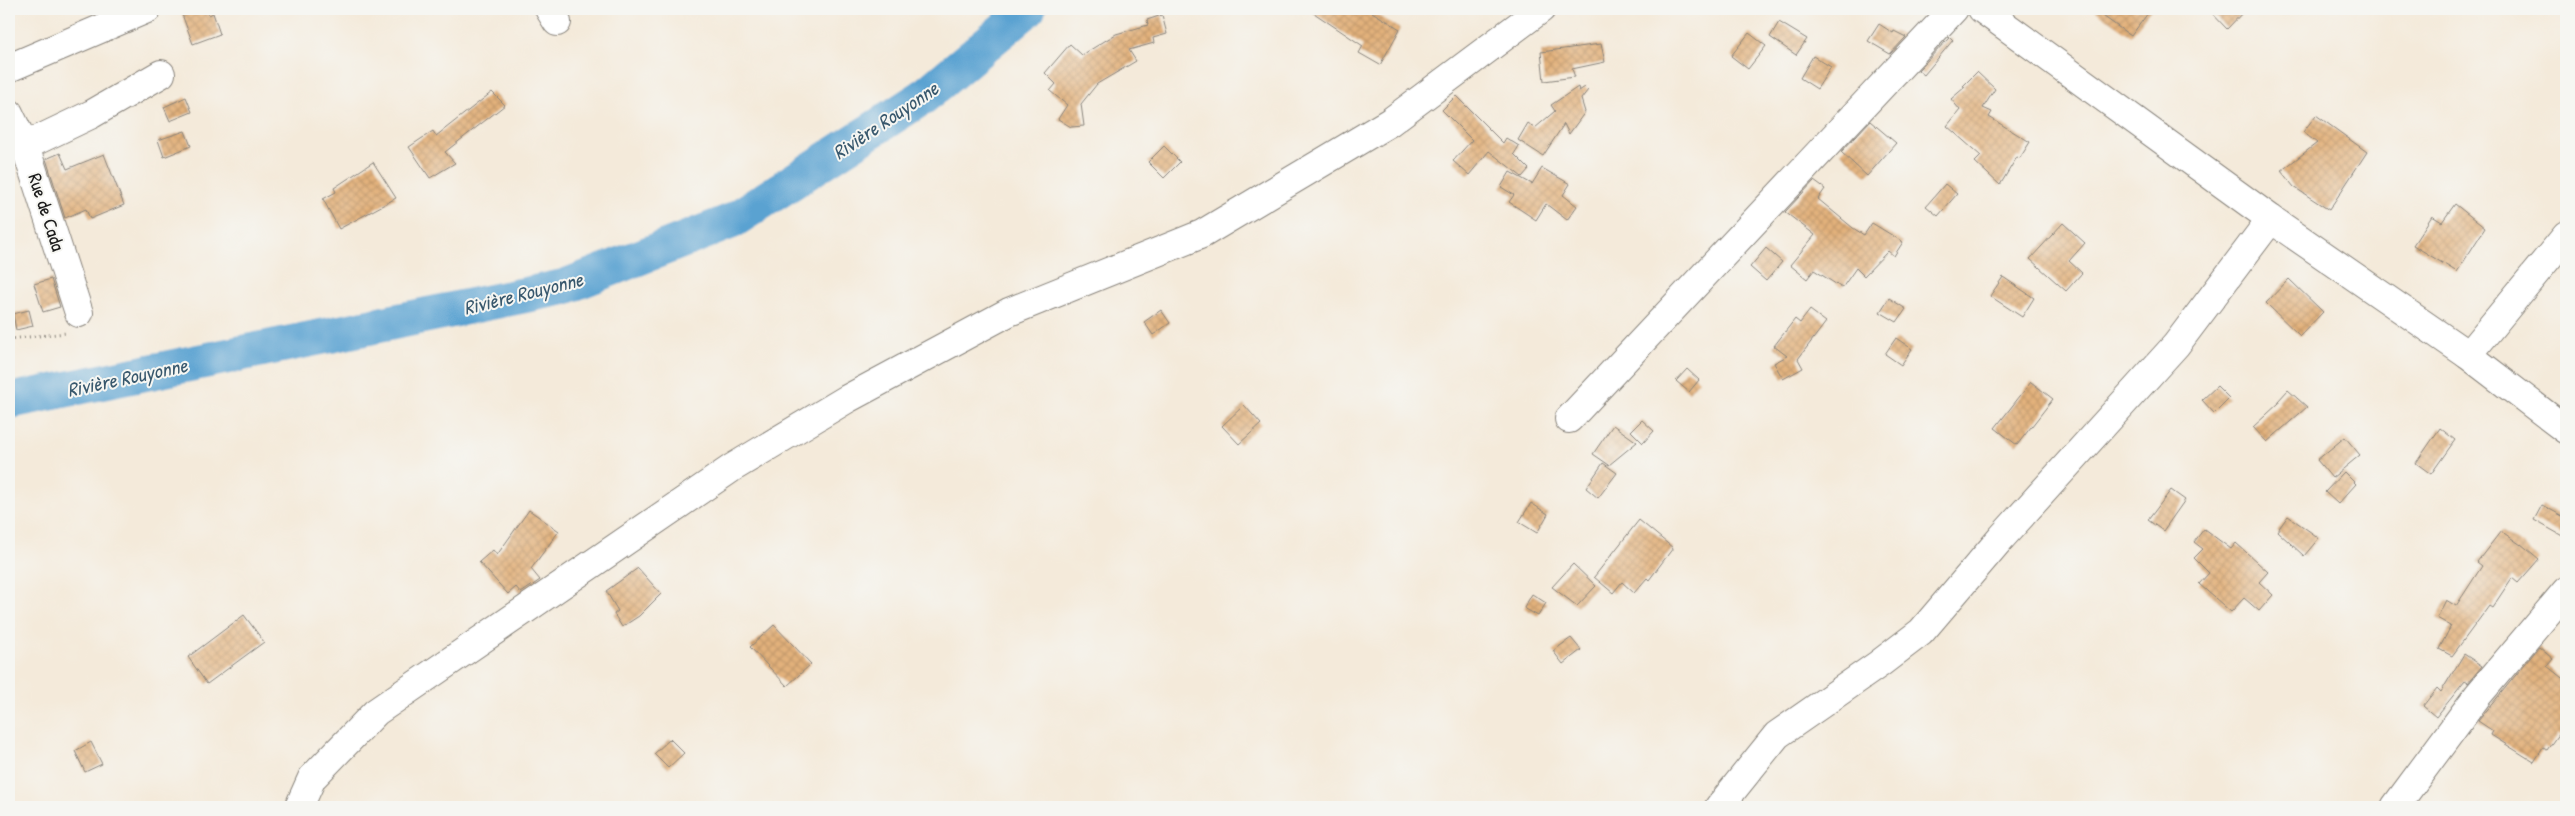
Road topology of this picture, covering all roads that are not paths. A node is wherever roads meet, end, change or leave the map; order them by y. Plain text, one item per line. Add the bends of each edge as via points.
1 (147, 9) edge
2 (1541, 9) edge
3 (1954, 9) edge
4 (1982, 9) edge
5 (9, 68) edge
6 (161, 74) dead end
7 (9, 113) edge
8 (25, 146) junction
9 (2271, 219) junction
10 (2566, 236) edge
11 (79, 313) road end
12 (2468, 355) junction
13 (1568, 418) dead end
14 (2566, 430) edge
15 (2566, 592) edge
16 (299, 807) edge
17 (1719, 807) edge
18 (2395, 807) edge

1 - 5 street
2 - 16 street via 1390,122 1202,234 1009,312 847,399 732,468 376,712 312,778
3 - 13 street
4 - 9 street
6 - 8 street via 92,114
7 - 8 street, Rue de Cada
8 - 11 street, Rue de Cada
9 - 12 street
9 - 17 street via 2176,345 1921,632 1777,735
10 - 12 street
12 - 14 street
15 - 18 street via 2478,695

